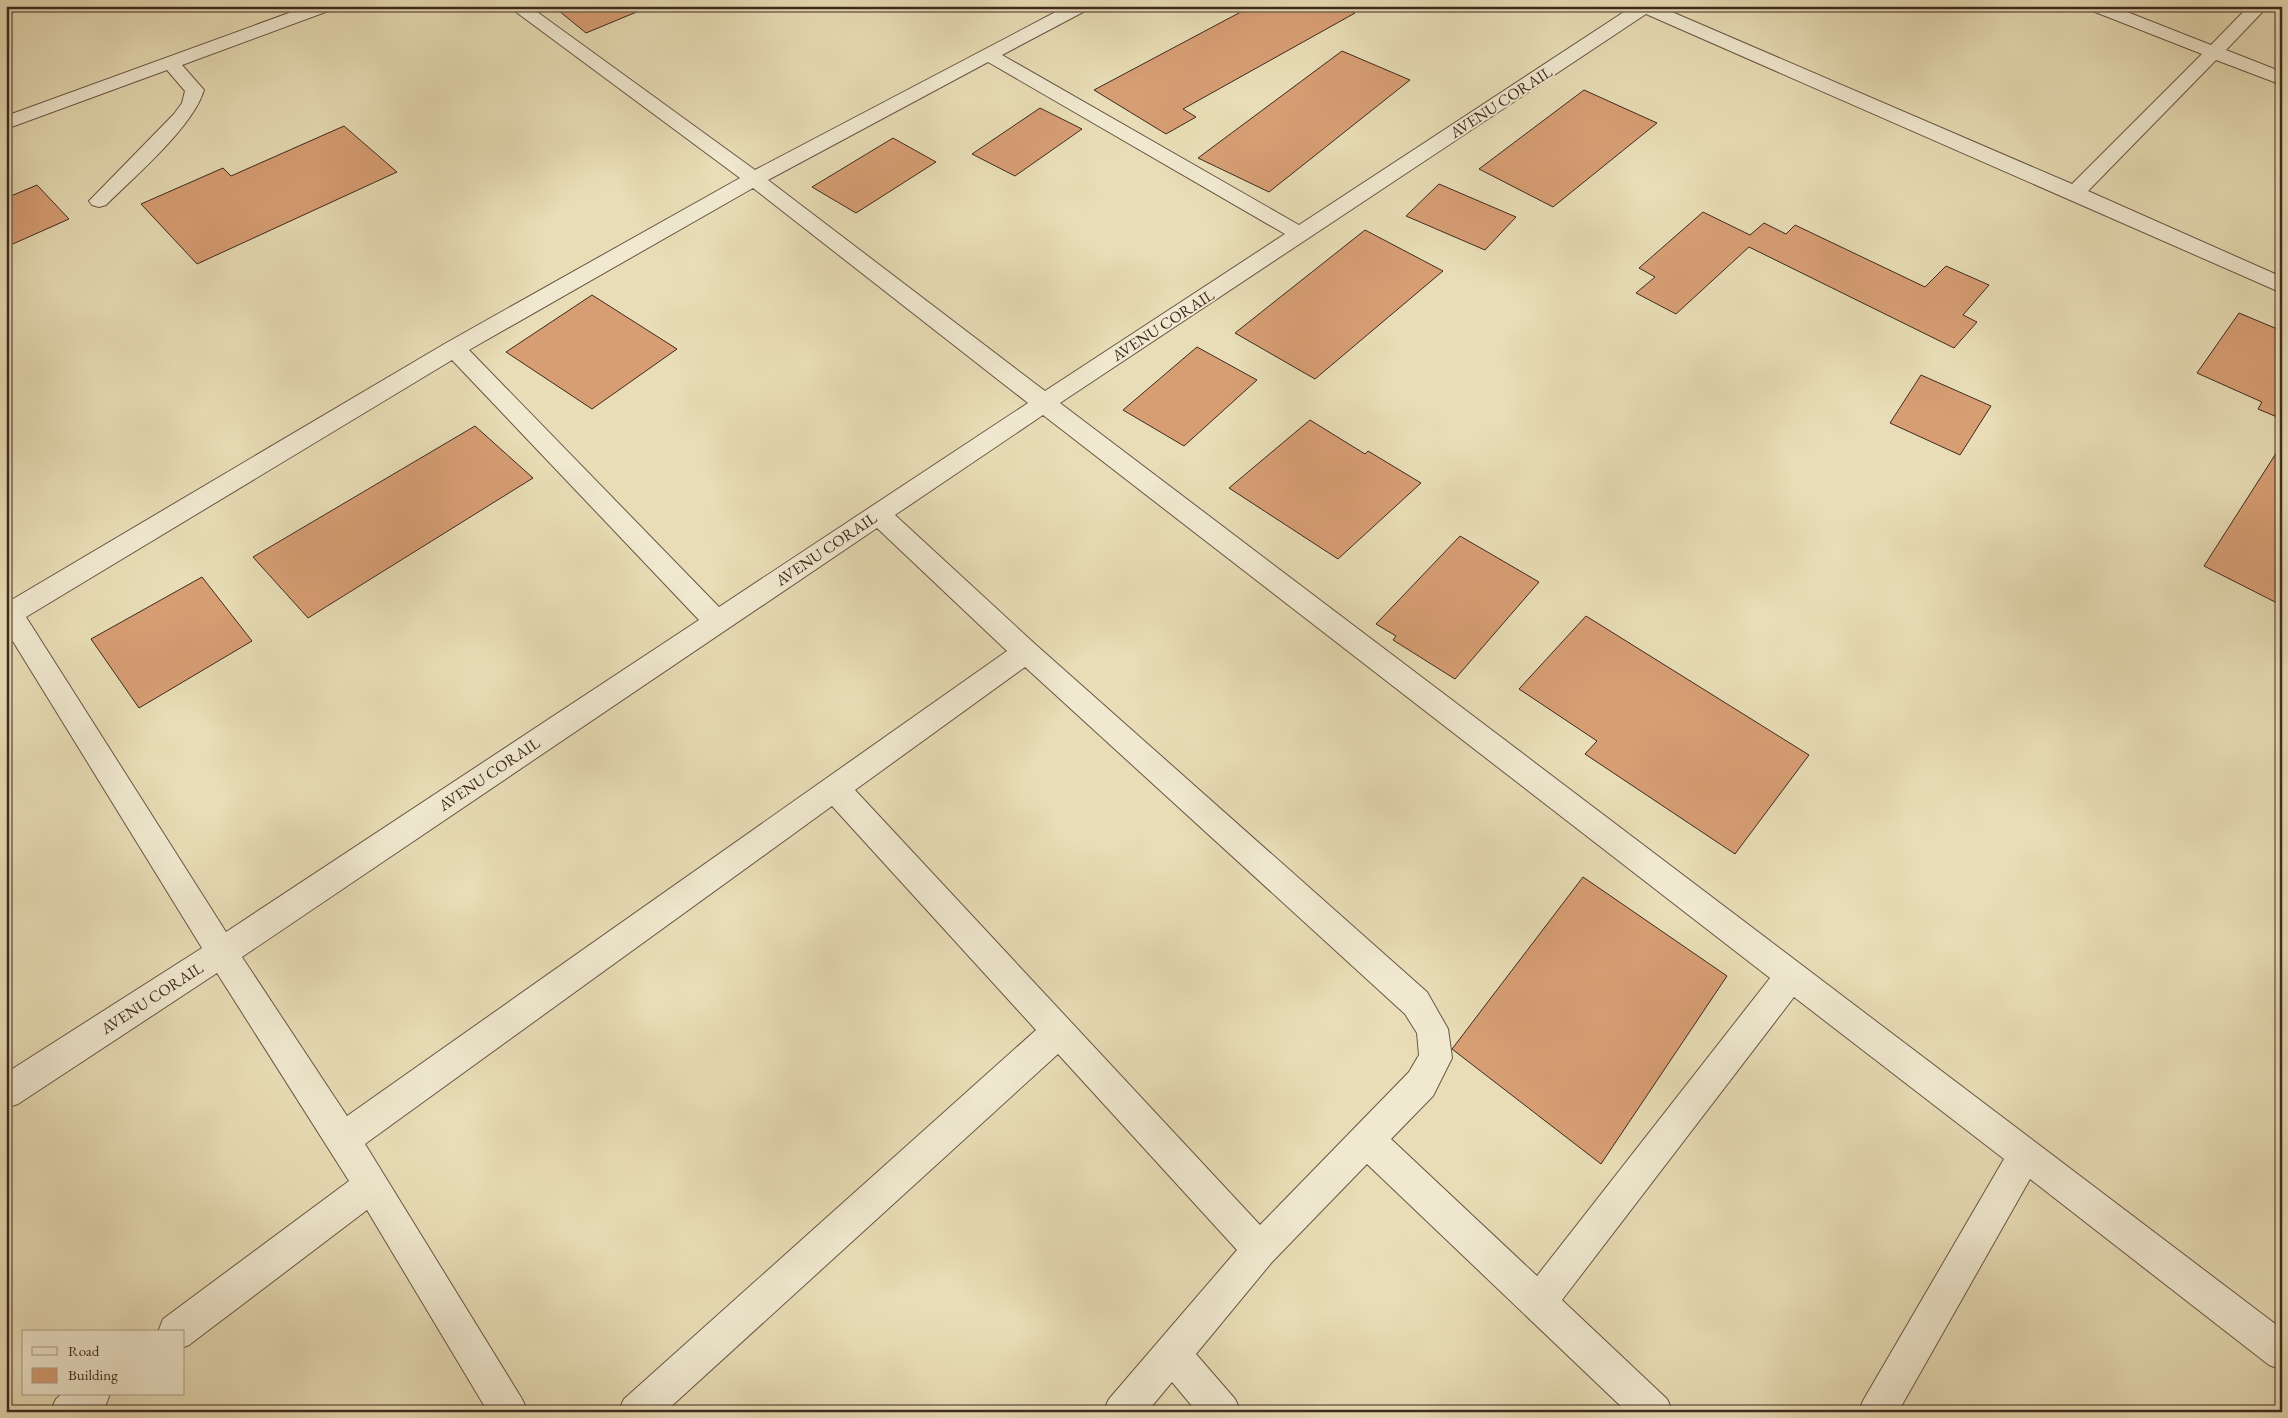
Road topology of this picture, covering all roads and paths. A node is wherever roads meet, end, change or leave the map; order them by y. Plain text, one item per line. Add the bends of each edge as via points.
1 (10, 6) edge
2 (325, 6) edge
3 (516, 6) edge
4 (1081, 6) edge
5 (1644, 6) edge
6 (2096, 6) edge
7 (2259, 6) edge
8 (6, 9) edge
9 (293, 11) edge
10 (2213, 52) junction
11 (989, 55) junction
12 (171, 62) junction
13 (2282, 79) edge
14 (6, 123) edge
15 (754, 179) junction
16 (2075, 193) junction
17 (99, 201) dead end
18 (1300, 234) junction
19 (2282, 286) edge
20 (454, 348) junction
21 (1044, 404) junction
22 (878, 514) junction
23 (8, 612) edge
24 (717, 622) junction
25 (1026, 652) junction
26 (834, 788) junction
27 (222, 953) junction
28 (1791, 976) junction
29 (1059, 1031) junction
30 (6, 1092) edge
31 (342, 1140) junction
32 (1368, 1140) junction
33 (2024, 1155) junction
34 (372, 1185) junction
35 (1260, 1250) junction
36 (1539, 1302) junction
37 (179, 1330) edge
38 (2282, 1352) edge
39 (1171, 1353) junction
40 (89, 1396) edge
41 (68, 1412) edge
42 (509, 1412) edge
43 (637, 1412) edge
44 (1122, 1412) edge
45 (1222, 1412) edge
46 (1654, 1412) edge
47 (1877, 1412) edge

1 - 8 street
2 - 9 street
3 - 15 street
4 - 11 street
5 - 16 street
5 - 18 street, AVENU CORAIL
6 - 10 street
7 - 10 street
9 - 12 street
10 - 13 street
10 - 16 street
11 - 15 street
11 - 18 street
12 - 14 street
12 - 17 street via 195,90 191,103 181,118
15 - 20 street
15 - 21 street
16 - 19 street
18 - 21 street, AVENU CORAIL
20 - 23 street
20 - 24 street
21 - 22 street, AVENU CORAIL
21 - 28 street
22 - 24 street, AVENU CORAIL
22 - 25 street
23 - 27 street
24 - 27 street, AVENU CORAIL
25 - 26 street
25 - 32 street via 1416,1003 1432,1029 1436,1058 1421,1084
26 - 29 street
26 - 31 street
27 - 30 street, AVENU CORAIL
27 - 31 street
28 - 33 street
28 - 36 street
29 - 35 street
29 - 43 street
31 - 34 street
32 - 35 street
32 - 36 street
33 - 38 street
33 - 47 street
34 - 37 street
34 - 42 street
35 - 39 street
36 - 46 street
39 - 44 street
39 - 45 street
40 - 41 street

